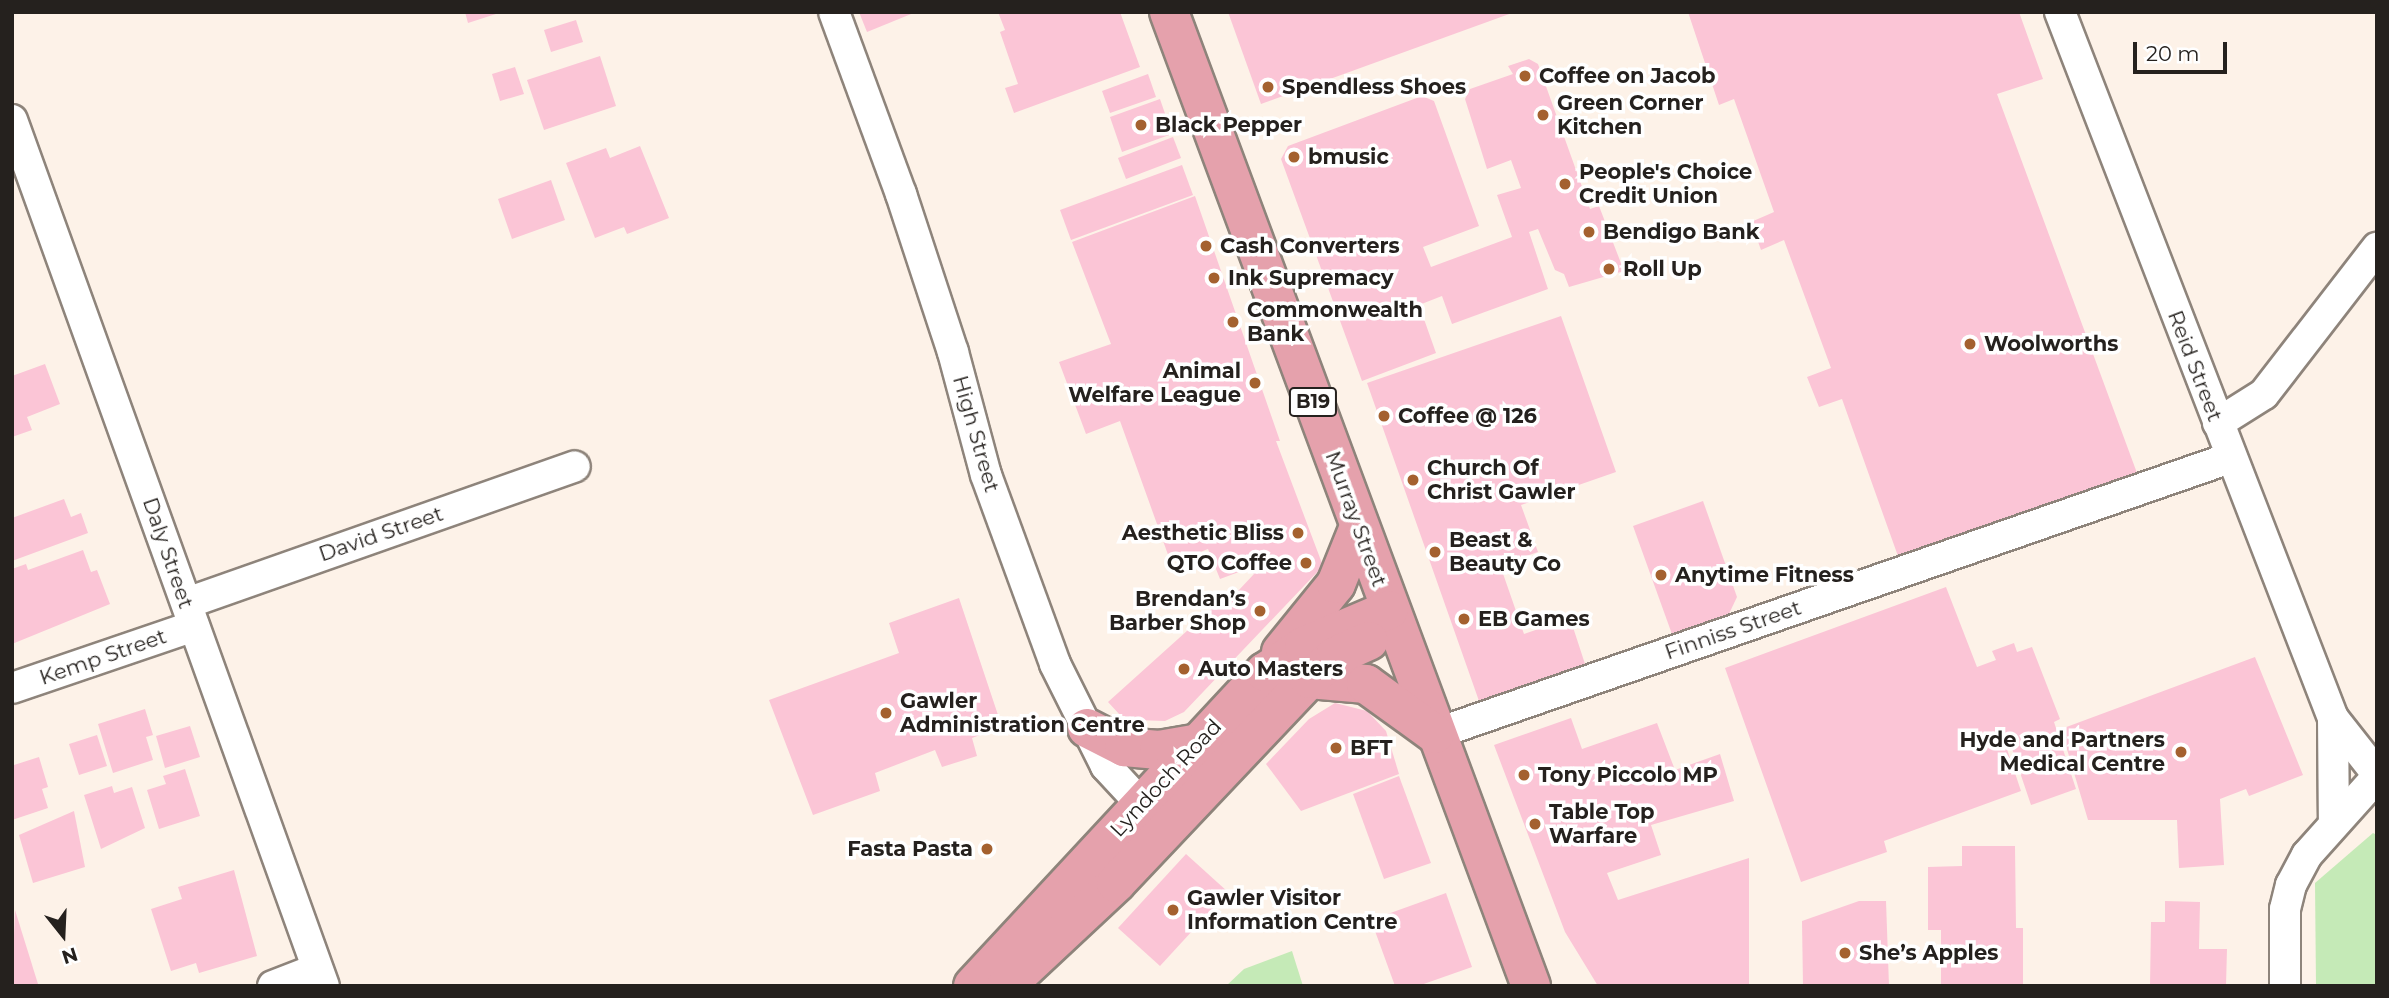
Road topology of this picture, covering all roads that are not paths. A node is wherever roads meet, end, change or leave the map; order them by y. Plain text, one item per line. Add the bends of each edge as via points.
1 (834, 12) edge
2 (1169, 12) edge
3 (2060, 12) edge
4 (12, 120) edge
5 (2377, 248) edge
6 (2218, 423) junction
7 (2230, 458) junction
8 (575, 466) dead end
9 (1359, 527) junction
10 (190, 614) junction
11 (1393, 621) junction
12 (1265, 672) junction
13 (1309, 679) junction
14 (12, 688) edge
15 (2333, 718) junction
16 (1087, 728) junction
17 (1435, 734) junction
18 (1199, 743) junction
19 (2376, 776) edge
20 (1141, 803) junction
21 (2333, 824) junction
22 (1166, 831) junction
23 (320, 977) edge
24 (1532, 977) edge
25 (273, 986) edge
26 (973, 986) edge
27 (1006, 986) edge
28 (2285, 986) edge

1 - 16 street, High Street via 910,220 953,352 986,475 1055,664
2 - 9 main road, Murray Street / B19
3 - 6 street, Reid Street
4 - 10 street, Daly Street
5 - 6 street via 2264,394
6 - 7 street, Reid Street
7 - 15 street, Reid Street
7 - 17 street, Finniss Street
8 - 10 street, David Street
9 - 11 main road, Murray Street / B19
9 - 12 main road via 1336,584
10 - 14 street, Kemp Street
10 - 23 street, Daly Street
11 - 12 main road, Lyndoch Road via 1304,646
11 - 13 main road, Lyndoch Road via 1335,656
11 - 17 main road, Murray Street
12 - 18 main road, Lyndoch Road
13 - 17 main road via 1366,684
13 - 22 main road, Lyndoch Road
15 - 19 street, Reid Street
15 - 21 street, Reid Street
16 - 18 main road via 1124,747 1160,750
16 - 20 street, High Street via 1106,766
17 - 24 main road, Murray Street
18 - 20 main road, Lyndoch Road
19 - 21 street
20 - 22 street, High Street
20 - 26 main road, Lyndoch Road
21 - 28 street via 2307,855 2291,885 2286,909
22 - 27 main road, Lyndoch Road
23 - 25 street

